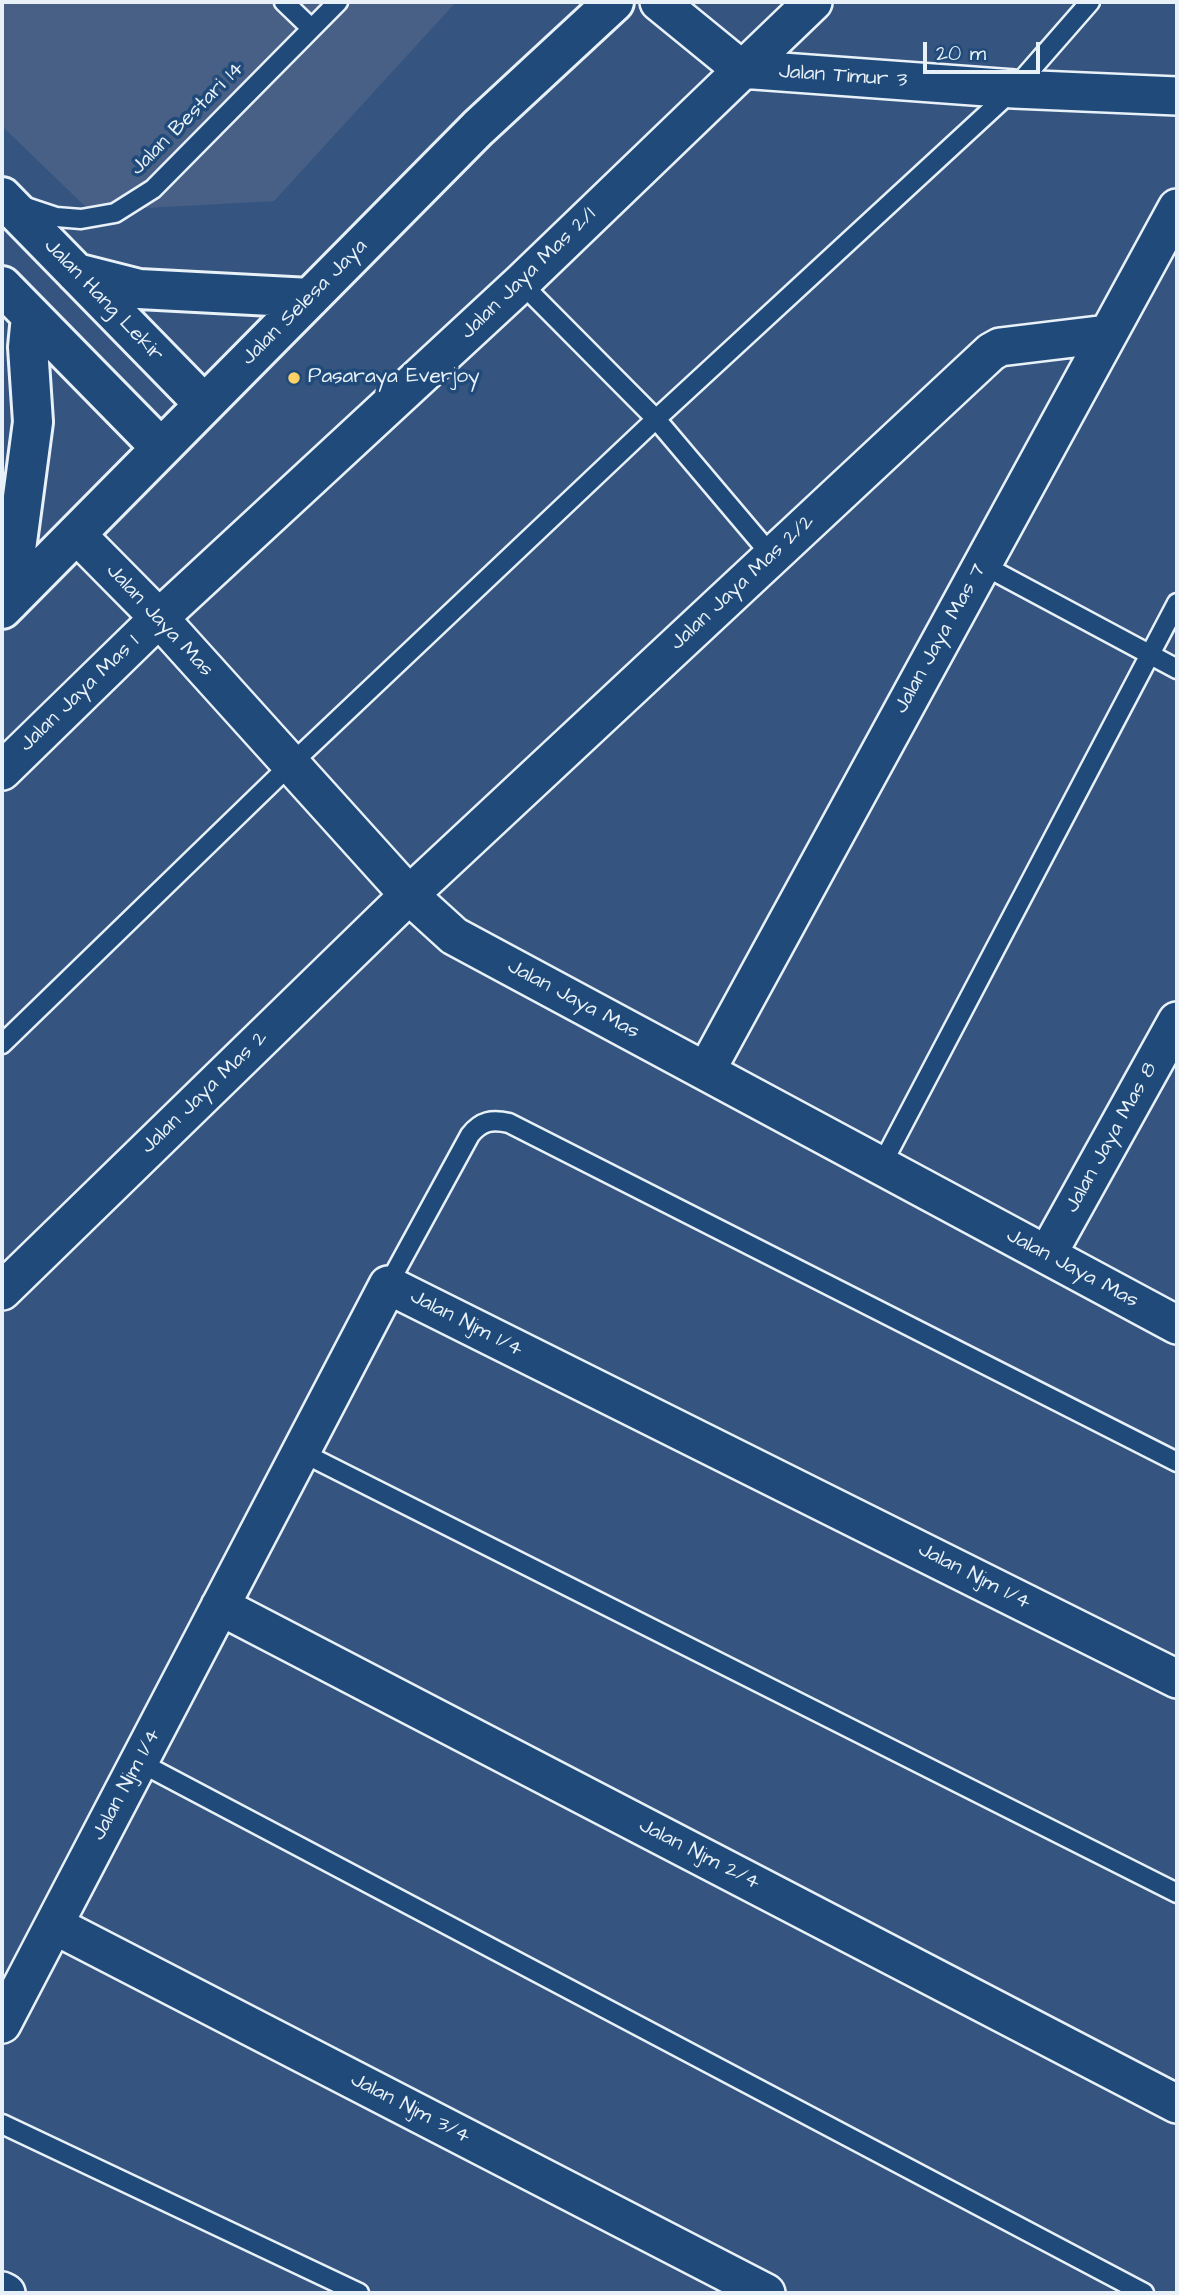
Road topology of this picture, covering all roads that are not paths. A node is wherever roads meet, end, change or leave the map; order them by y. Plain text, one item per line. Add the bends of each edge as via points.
1 (284, 2) edge
2 (338, 2) edge
3 (614, 2) edge
4 (659, 2) edge
5 (813, 2) edge
6 (1090, 2) edge
7 (311, 28) junction
8 (741, 69) junction
9 (1014, 89) junction
10 (1177, 96) edge
11 (4, 198) edge
12 (1177, 208) edge
13 (76, 273) junction
14 (521, 283) junction
15 (2, 286) edge
16 (310, 298) junction
17 (31, 316) junction
18 (1107, 334) junction
19 (204, 404) junction
20 (656, 419) junction
21 (161, 448) junction
22 (76, 534) junction
23 (772, 556) junction
24 (981, 564) junction
25 (1177, 603) edge
26 (6, 605) edge
27 (159, 618) junction
28 (1149, 654) junction
29 (1177, 669) edge
30 (291, 764) junction
31 (2, 771) edge
32 (409, 895) junction
33 (1177, 1021) edge
34 (2, 1044) edge
35 (706, 1071) junction
36 (881, 1166) junction
37 (1047, 1255) junction
38 (388, 1285) junction
39 (2, 1291) edge
40 (1177, 1325) edge
41 (301, 1452) junction
42 (1177, 1462) edge
43 (220, 1606) junction
44 (1177, 1679) edge
45 (139, 1762) junction
46 (1177, 1893) edge
47 (54, 1925) junction
48 (2, 2024) edge
49 (1177, 2104) edge
50 (2, 2124) edge
51 (359, 2293) edge
52 (765, 2293) edge
53 (1144, 2293) edge

1 - 7 lane
2 - 7 lane, Jalan Bestari 14
3 - 16 street, Jalan Selesa Jaya via 478,128
4 - 8 street
5 - 8 street, Jalan Jaya Mas 2/1
6 - 9 lane
7 - 11 lane, Jalan Bestari 14 via 153,189 115,213 56,218
8 - 9 street, Jalan Timur 3
8 - 14 street, Jalan Jaya Mas 2/1
9 - 10 street, Jalan Timur 3
9 - 20 lane
11 - 13 street, Jalan Hang Lekir
12 - 18 street, Jalan Jaya Mas 7
13 - 16 street via 139,289
13 - 19 street, Jalan Hang Lekir
14 - 20 lane
14 - 27 street, Jalan Jaya Mas 2/1
15 - 17 street
16 - 19 street, Jalan Selesa Jaya
17 - 21 street
17 - 26 street via 28,346 33,422
18 - 23 street, Jalan Jaya Mas 2/2 via 1000,347 991,352
18 - 24 street, Jalan Jaya Mas 7
19 - 21 street, Jalan Selesa Jaya
20 - 23 lane
20 - 30 lane
21 - 22 street, Jalan Selesa Jaya
22 - 26 street, Jalan Selesa Jaya
22 - 27 street, Jalan Jaya Mas
23 - 32 street, Jalan Jaya Mas 2/2
24 - 28 lane
24 - 35 street, Jalan Jaya Mas 7
25 - 28 lane
27 - 30 street, Jalan Jaya Mas
27 - 31 street, Jalan Jaya Mas 1
28 - 29 lane
28 - 36 lane
30 - 32 street, Jalan Jaya Mas
30 - 34 lane
32 - 35 street, Jalan Jaya Mas via 454,936
32 - 39 street, Jalan Jaya Mas 2
33 - 37 street, Jalan Jaya Mas 8
35 - 36 street, Jalan Jaya Mas
36 - 37 street, Jalan Jaya Mas
37 - 40 street, Jalan Jaya Mas
38 - 41 street, Jalan Njm 1/4
38 - 42 lane via 470,1135 477,1126 498,1120
38 - 44 street, Jalan Njm 1/4
41 - 43 street, Jalan Njm 1/4
41 - 46 lane
43 - 45 street, Jalan Njm 1/4
43 - 49 street, Jalan Njm 2/4
45 - 47 street, Jalan Njm 1/4
45 - 53 lane
47 - 48 street, Jalan Njm 1/4
47 - 52 street, Jalan Njm 3/4
50 - 51 lane

